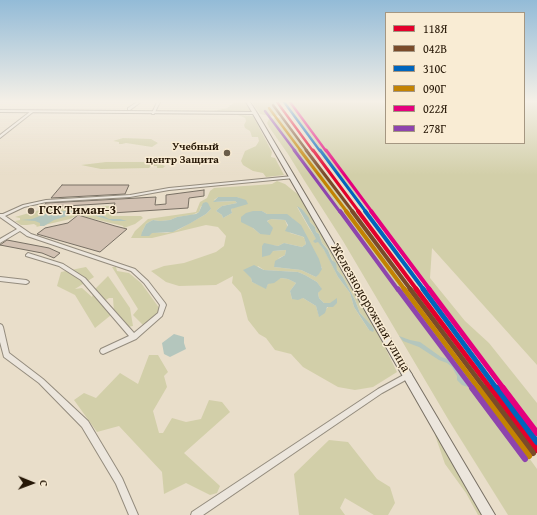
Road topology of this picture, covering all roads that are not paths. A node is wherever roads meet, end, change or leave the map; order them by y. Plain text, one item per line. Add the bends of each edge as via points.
1 (15, 126) edge
2 (263, 126) edge
3 (0, 138) edge
4 (293, 177) junction
5 (1, 215) edge
6 (20, 229) junction
7 (0, 241) edge
8 (28, 255) dead end
9 (0, 279) edge
10 (26, 282) dead end
11 (0, 327) edge
12 (134, 337) junction
13 (103, 351) dead end
14 (409, 375) junction
15 (134, 515) edge
16 (195, 515) edge
17 (490, 515) edge

1 - 3 street
2 - 4 main road, Железнодорожная улица
4 - 5 street via 169,189 130,196 46,201 23,206
4 - 14 main road, Железнодорожная улица
5 - 6 street
6 - 7 street
6 - 12 street via 29,235 132,270 146,282 163,305 160,314
8 - 12 street via 61,265 83,279
9 - 10 street
11 - 15 street via 6,355 41,381 85,424 119,481
12 - 13 street
14 - 16 street via 380,391
14 - 17 main road, Железнодорожная улица

